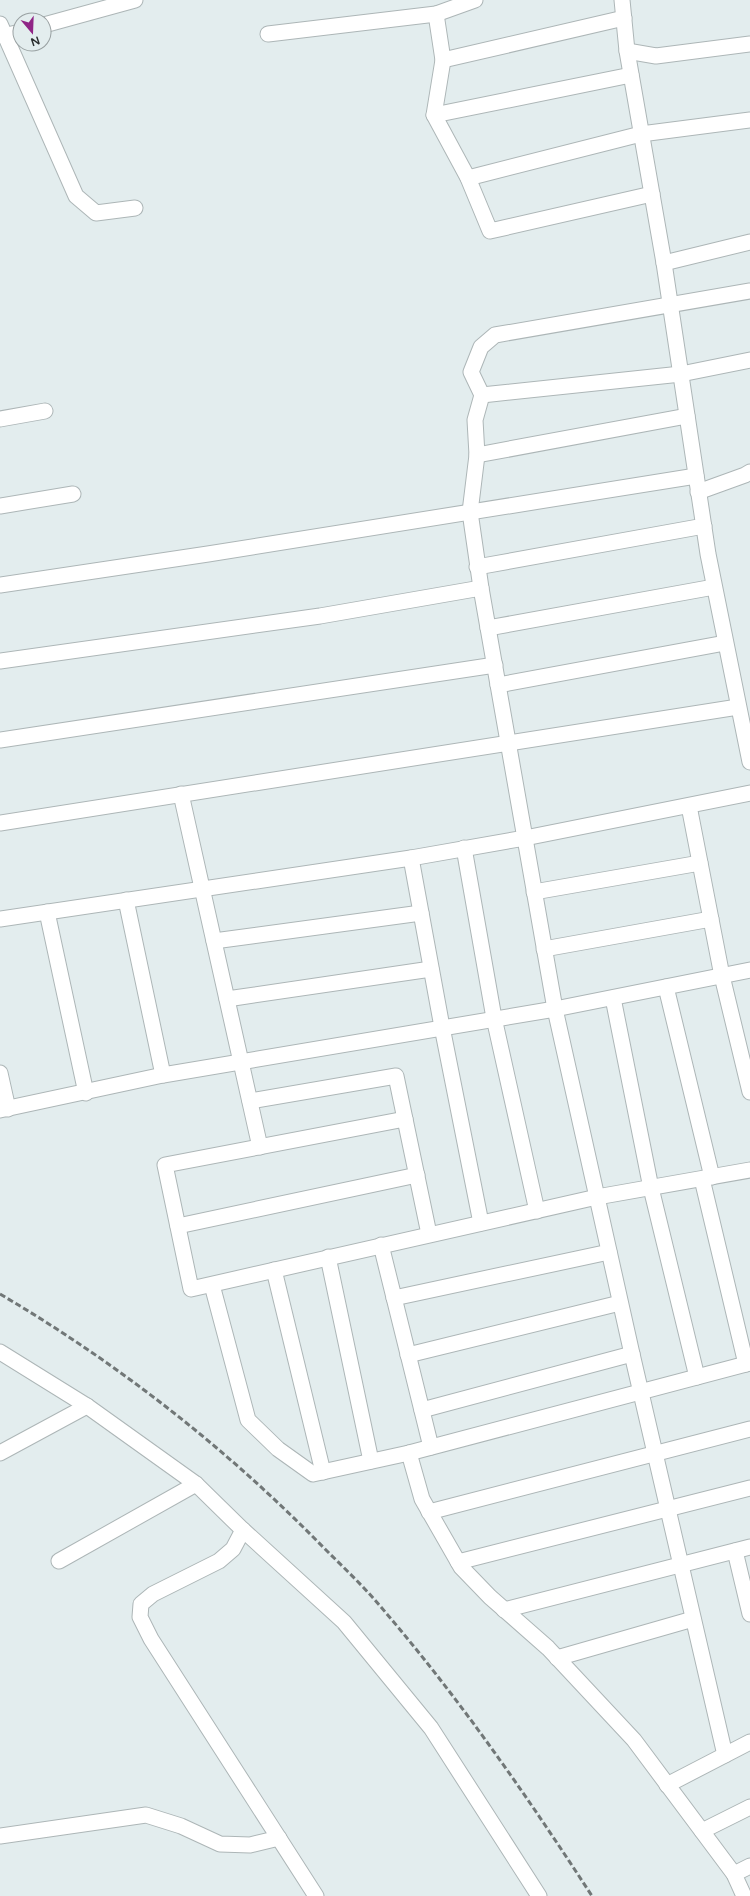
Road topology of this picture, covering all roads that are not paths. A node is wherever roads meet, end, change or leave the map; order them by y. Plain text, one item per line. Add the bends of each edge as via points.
1 (135, 0) edge
2 (475, 0) edge
3 (622, 0) edge
4 (436, 14) junction
5 (624, 18) junction
6 (52, 23) edge
7 (2, 30) edge
8 (12, 31) edge
9 (268, 34) dead end
10 (750, 44) edge
11 (627, 52) junction
12 (443, 60) junction
13 (631, 75) junction
14 (434, 115) junction
15 (750, 120) edge
16 (642, 134) junction
17 (468, 178) junction
18 (652, 194) junction
19 (135, 208) dead end
20 (750, 242) edge
21 (664, 263) junction
22 (750, 291) edge
23 (671, 306) junction
24 (750, 360) edge
25 (681, 374) junction
26 (482, 395) junction
27 (45, 411) dead end
28 (687, 416) junction
29 (0, 418) edge
30 (477, 455) junction
31 (750, 472) edge
32 (696, 476) junction
33 (698, 492) junction
34 (73, 494) dead end
35 (0, 506) edge
36 (470, 512) junction
37 (704, 526) junction
38 (477, 567) junction
39 (0, 585) edge
40 (714, 587) junction
41 (481, 588) junction
42 (488, 628) junction
43 (725, 643) junction
44 (0, 661) edge
45 (494, 665) junction
46 (498, 685) junction
47 (738, 707) junction
48 (0, 740) edge
49 (508, 743) junction
50 (750, 762) edge
51 (181, 794) junction
52 (750, 794) edge
53 (689, 806) junction
54 (0, 823) edge
55 (525, 838) junction
56 (464, 848) junction
57 (411, 858) junction
58 (700, 863) junction
59 (202, 889) junction
60 (534, 892) junction
61 (126, 900) junction
62 (47, 912) junction
63 (421, 913) junction
64 (0, 919) edge
65 (711, 919) junction
66 (214, 941) junction
67 (544, 949) junction
68 (431, 969) junction
69 (750, 970) edge
70 (722, 976) junction
71 (666, 987) junction
72 (613, 998) junction
73 (227, 999) junction
74 (555, 1009) junction
75 (494, 1018) junction
76 (442, 1027) junction
77 (241, 1061) junction
78 (0, 1073) edge
79 (164, 1075) junction
80 (750, 1092) edge
81 (86, 1093) junction
82 (250, 1102) junction
83 (4, 1109) edge
84 (405, 1119) junction
85 (260, 1147) junction
86 (749, 1174) edge
87 (417, 1175) junction
88 (707, 1178) junction
89 (651, 1188) junction
90 (597, 1198) junction
91 (537, 1211) junction
92 (481, 1223) junction
93 (178, 1226) junction
94 (429, 1234) junction
95 (381, 1245) junction
96 (609, 1252) junction
97 (328, 1257) junction
98 (274, 1270) junction
99 (212, 1285) junction
100 (394, 1298) junction
101 (620, 1303) junction
102 (632, 1354) junction
103 (408, 1355) junction
104 (4, 1359) edge
105 (748, 1364) edge
106 (697, 1377) junction
107 (641, 1392) junction
108 (87, 1406) junction
109 (422, 1410) junction
110 (750, 1429) edge
111 (431, 1447) junction
112 (0, 1453) edge
113 (409, 1453) junction
114 (656, 1453) junction
115 (371, 1461) junction
116 (323, 1472) junction
117 (196, 1484) junction
118 (750, 1488) edge
119 (668, 1508) junction
120 (429, 1512) junction
121 (243, 1530) junction
122 (750, 1547) edge
123 (734, 1551) junction
124 (59, 1561) dead end
125 (458, 1562) junction
126 (681, 1565) junction
127 (504, 1610) junction
128 (750, 1614) edge
129 (693, 1619) junction
130 (557, 1658) junction
131 (750, 1742) edge
132 (725, 1755) junction
133 (667, 1785) junction
134 (750, 1807) edge
135 (702, 1831) junction
136 (0, 1836) edge
137 (280, 1838) junction
138 (750, 1866) edge
139 (734, 1874) junction
140 (316, 1896) edge
141 (539, 1896) edge
142 (744, 1896) edge

1 - 6 street
2 - 4 street
3 - 5 street
4 - 9 street
4 - 12 street
5 - 11 street
5 - 12 street
7 - 8 street
7 - 19 street via 76,196 96,213
10 - 11 street via 656,56
11 - 13 street
12 - 14 street
13 - 14 street
13 - 16 street
14 - 17 street
15 - 16 street
16 - 17 street
16 - 18 street
17 - 18 street via 490,231
18 - 21 street
20 - 21 street
21 - 23 street
22 - 23 street
23 - 25 street
23 - 26 street via 495,335 481,348 471,372
24 - 25 street
25 - 26 street
25 - 28 street
26 - 30 street via 475,420
27 - 29 street
28 - 30 street
28 - 32 street
30 - 36 street
31 - 33 street
32 - 33 street
32 - 36 street
33 - 37 street
34 - 35 street
36 - 38 street
36 - 39 street
37 - 38 street
37 - 40 street
38 - 41 street
40 - 42 street
40 - 43 street
41 - 42 street
41 - 44 street via 320,616
42 - 45 street
43 - 46 street
43 - 47 street
45 - 46 street
45 - 48 street
46 - 49 street
47 - 49 street
47 - 50 street
49 - 51 street
49 - 55 street
51 - 54 street
51 - 59 street
52 - 53 street
53 - 55 street
53 - 58 street
55 - 56 street
55 - 60 street
56 - 57 street
56 - 75 street
57 - 59 street
57 - 63 street
58 - 60 street
58 - 65 street
59 - 61 street
59 - 66 street
60 - 67 street
61 - 62 street
61 - 79 street
62 - 64 street
62 - 81 street
63 - 66 street
63 - 68 street
65 - 67 street
65 - 70 street
66 - 73 street
67 - 74 street
68 - 73 street
68 - 76 street
69 - 70 street
70 - 71 street
70 - 80 street
71 - 72 street
71 - 88 street
72 - 74 street
72 - 89 street
73 - 77 street
74 - 75 street
74 - 90 street
75 - 76 street
75 - 91 street
76 - 77 street
76 - 92 street
77 - 79 street
77 - 82 street
78 - 83 street
79 - 81 street
81 - 83 street
82 - 84 street via 396,1076
82 - 85 street
84 - 85 street
84 - 87 street
85 - 93 street via 165,1165
86 - 88 street
87 - 93 street
87 - 94 street
88 - 89 street
88 - 105 street
89 - 90 street
89 - 106 street
90 - 91 street
90 - 96 street
91 - 92 street
92 - 94 street
93 - 99 street via 191,1289
94 - 95 street
95 - 97 street
95 - 100 street
96 - 100 street
96 - 101 street
97 - 98 street
97 - 115 street
98 - 99 street
98 - 116 street
99 - 116 street via 248,1420 278,1449 313,1474
100 - 103 street
101 - 102 street
101 - 103 street
102 - 107 street
102 - 109 street
103 - 109 street
104 - 108 street
105 - 106 street
106 - 107 street
107 - 111 street
107 - 114 street
108 - 112 street
108 - 117 street
109 - 111 street
110 - 114 street
111 - 113 street
113 - 115 street
113 - 120 street via 422,1499
114 - 119 street
114 - 120 street
115 - 116 street
117 - 121 street
117 - 124 street
118 - 119 street
119 - 125 street
119 - 126 street
120 - 125 street
121 - 137 street via 233,1549 219,1561 153,1594 141,1604 140,1617 151,1639
121 - 141 street via 344,1622 431,1728
122 - 123 street
123 - 126 street
123 - 128 street
125 - 127 street
126 - 127 street
126 - 129 street
127 - 130 street
129 - 130 street
129 - 132 street
130 - 133 street via 634,1740
131 - 132 street
132 - 133 street
133 - 135 street
134 - 135 street
135 - 139 street
136 - 137 street via 146,1816 181,1826 220,1844 250,1845
137 - 140 street
138 - 139 street
139 - 142 street

